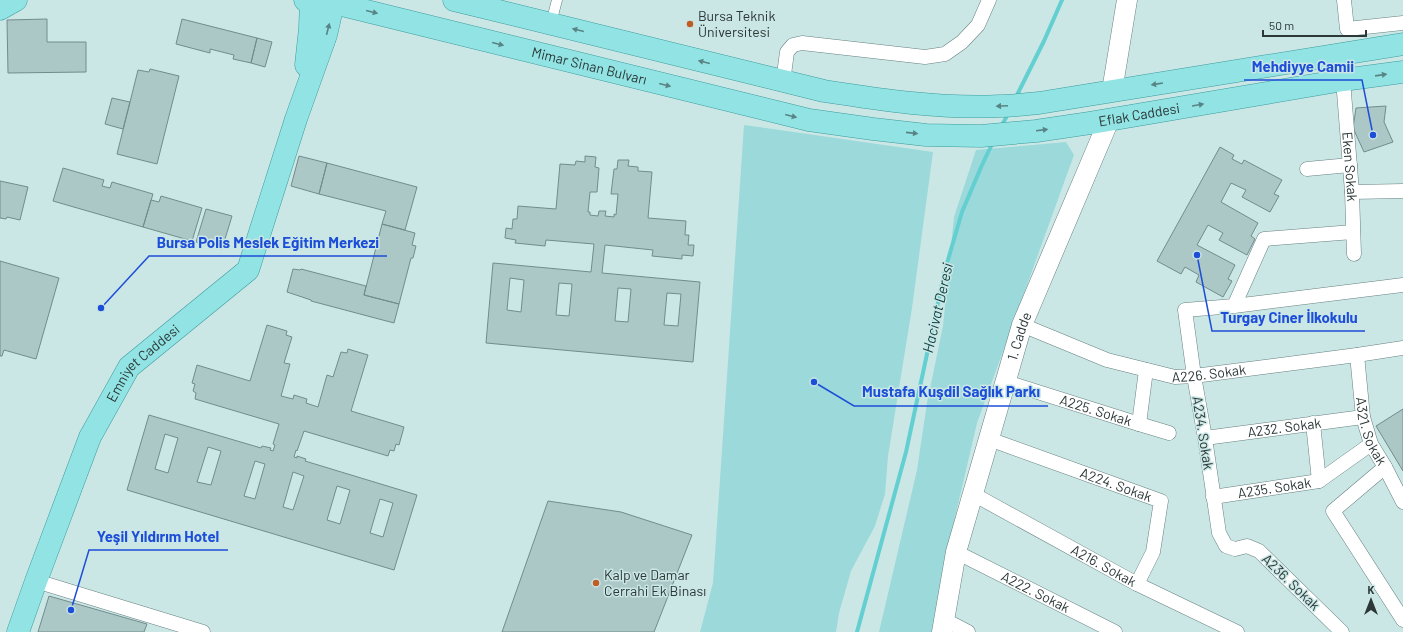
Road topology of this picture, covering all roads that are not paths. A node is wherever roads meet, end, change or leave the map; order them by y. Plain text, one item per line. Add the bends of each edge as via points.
1 (16, 0) edge
2 (309, 0) edge
3 (454, 0) edge
4 (557, 0) edge
5 (989, 0) edge
6 (1127, 0) edge
7 (1344, 0) edge
8 (334, 1) edge
9 (0, 9) edge
10 (1403, 23) edge
11 (552, 24) junction
12 (1403, 44) edge
13 (1403, 72) edge
14 (1343, 80) junction
15 (783, 82) junction
16 (824, 91) junction
17 (694, 92) junction
18 (1104, 93) junction
19 (296, 119) junction
20 (1100, 122) junction
21 (873, 129) joint
22 (1350, 166) junction
23 (1307, 169) dead end
24 (1403, 191) edge
25 (1352, 192) junction
26 (1353, 232) junction
27 (1354, 254) dead end
28 (1403, 285) edge
29 (1234, 306) junction
30 (1022, 325) junction
31 (1403, 348) edge
32 (1357, 355) junction
33 (1146, 370) junction
34 (1194, 376) junction
35 (1006, 382) junction
36 (1363, 417) junction
37 (1313, 423) junction
38 (1139, 424) junction
39 (1169, 433) dead end
40 (1205, 438) junction
41 (989, 440) junction
42 (1371, 444) junction
43 (1385, 467) junction
44 (1319, 481) junction
45 (973, 494) junction
46 (1213, 497) junction
47 (1403, 502) edge
48 (1219, 533) joint
49 (956, 552) junction
50 (36, 581) junction
51 (1137, 584) junction
52 (1403, 620) edge
53 (943, 626) edge
54 (18, 632) edge
55 (203, 632) edge
56 (968, 632) edge
57 (1115, 632) edge
58 (1237, 632) edge
59 (1342, 632) edge

1 - 9 main road
2 - 8 main road, Mimar Sinan Bulvarı
2 - 19 main road via 310,28 306,66
3 - 11 main road
4 - 11 street
5 - 15 street via 978,25 962,42 945,54 925,57 802,43 793,45 787,52
6 - 18 main road
7 - 10 street via 1347,29
8 -> 17 main road, Mimar Sinan Bulvarı
19 -> 8 main road via 326,35
15 -> 11 main road
12 -> 18 main road, Eflak Caddesi
14 -> 13 main road, Eflak Caddesi
20 -> 14 main road, Eflak Caddesi
14 - 22 street, Eken Sokak
15 - 16 main road
16 - 17 main road via 810,97 797,97 710,79 697,84
18 -> 16 main road, Eflak Caddesi via 1039,103 960,106
17 -> 21 main road, Mimar Sinan Bulvarı via 809,120
19 - 50 main road, Emniyet Caddesi via 248,270 129,367 90,436
21 -> 20 main road, Eflak Caddesi via 926,135 980,136
20 - 30 main road, 1. Cadde
22 - 23 street
22 - 25 street, Eken Sokak
24 - 25 street
25 - 26 street, Eken Sokak
26 - 27 street, Eken Sokak
26 - 29 street via 1264,239
28 - 29 street
29 - 34 street, A234. Sokak via 1185,310
30 - 33 street, A226. Sokak via 1107,360
30 - 35 main road, 1. Cadde
31 - 32 street, A226. Sokak
32 - 34 street, A226. Sokak
32 - 36 street, A321. Sokak
33 - 34 street, A226. Sokak via 1174,378
33 - 38 street, A225. Sokak
34 - 40 street, A234. Sokak
35 - 38 street, A225. Sokak
35 - 41 main road, 1. Cadde
36 - 37 street, A232. Sokak
36 - 42 street, A321. Sokak
37 - 40 street, A232. Sokak
37 - 44 street
38 - 39 street, A225. Sokak
40 - 46 street, A234. Sokak
41 - 45 main road, 1. Cadde
41 - 51 street, A224. Sokak via 1161,500 1153,552
42 - 43 street, A321. Sokak
42 - 44 street, A235. Sokak
43 - 47 street, A321. Sokak
43 - 52 street via 1333,511
44 - 46 street, A235. Sokak
45 - 49 main road, 1. Cadde
45 - 51 street, A216. Sokak
46 - 48 street, A234. Sokak
48 - 59 street, A236. Sokak via 1226,546 1235,550 1247,546 1259,551
49 - 53 main road, 1. Cadde
49 - 57 street, A222. Sokak
50 - 54 main road, Emniyet Caddesi
50 - 55 street
51 - 58 street, A216. Sokak
53 - 56 street

